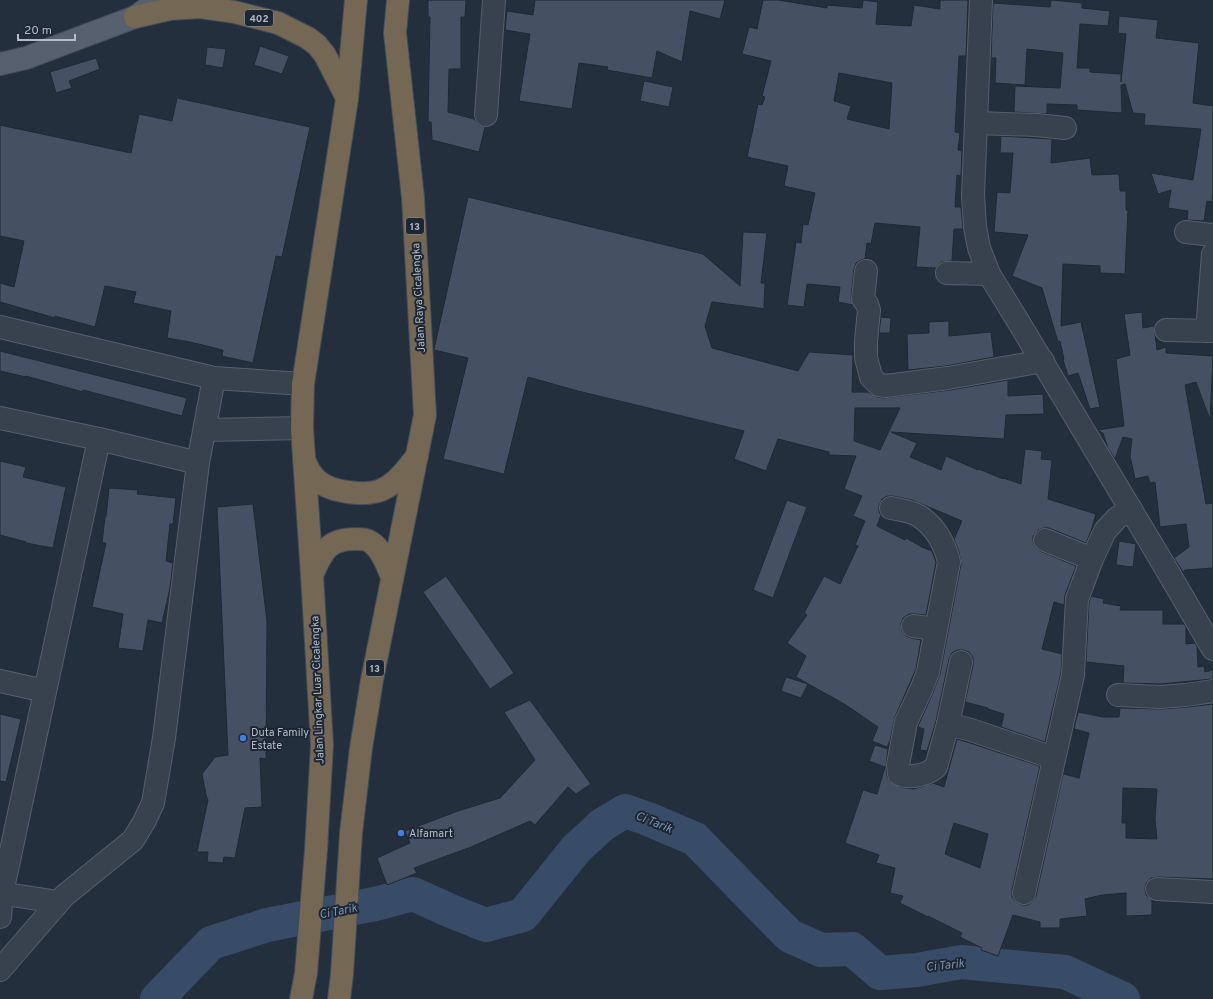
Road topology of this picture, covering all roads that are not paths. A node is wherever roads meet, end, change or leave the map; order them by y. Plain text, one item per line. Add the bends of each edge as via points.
1 (159, 0) edge
2 (356, 0) edge
3 (398, 0) edge
4 (494, 0) edge
5 (981, 0) edge
6 (135, 17) junction
7 (0, 64) edge
8 (347, 99) junction
9 (486, 115) dead end
10 (977, 123) junction
11 (1064, 128) dead end
12 (1186, 232) dead end
13 (1213, 235) edge
14 (1213, 254) edge
15 (866, 272) dead end
16 (947, 273) dead end
17 (989, 274) junction
18 (0, 327) edge
19 (1166, 330) dead end
20 (1210, 331) edge
21 (1042, 361) junction
22 (214, 378) junction
23 (303, 384) junction
24 (0, 418) edge
25 (302, 428) junction
26 (205, 430) junction
27 (99, 439) junction
28 (419, 453) junction
29 (304, 459) junction
30 (198, 463) junction
31 (891, 508) dead end
32 (1131, 509) junction
33 (1045, 540) dead end
34 (1092, 559) junction
35 (312, 575) junction
36 (392, 578) junction
37 (913, 626) dead end
38 (936, 629) junction
39 (1213, 649) edge
40 (961, 662) dead end
41 (0, 681) edge
42 (45, 691) junction
43 (1213, 691) edge
44 (1118, 694) dead end
45 (948, 724) junction
46 (1054, 758) junction
47 (1157, 889) dead end
48 (1024, 892) dead end
49 (1213, 892) edge
50 (1, 893) edge
51 (58, 902) junction
52 (0, 917) edge
53 (0, 970) edge
54 (301, 999) edge
55 (339, 999) edge

1 - 6 main road, 402
2 - 8 highway
3 - 28 highway, Jalan Raya Cicalengka / 13 via 395,33 413,198 425,416
4 - 9 street
5 - 10 street
6 - 7 main road, 402 via 26,58
6 - 8 highway, 402 via 170,9 200,7 278,23 308,38 316,45 325,55
8 - 23 highway
10 - 11 street
10 - 17 street via 973,195 975,227 979,248
12 - 13 street
14 - 20 street
15 - 21 street via 863,299 869,310 866,358 871,377 879,385 948,378
16 - 17 street
17 - 21 street
18 - 22 street
19 - 20 street
21 - 32 street
22 - 23 street
22 - 26 street
23 - 25 highway
24 - 27 street
25 - 26 street
25 - 29 highway, Jalan Lingkar Luar Cicalengka
26 - 30 street
27 - 30 street
27 - 42 street
28 - 29 highway via 403,474 388,487 365,494 329,487 317,481 308,470
28 - 36 highway, 13
29 - 35 highway, Jalan Lingkar Luar Cicalengka
30 - 51 street via 164,738 153,803 133,840
31 - 38 street via 918,515 940,537 947,552 949,562
32 - 34 street via 1117,518 1105,531
32 - 39 street
33 - 34 street
34 - 46 street via 1077,599 1072,675
35 - 36 highway via 320,556 334,542 360,539 372,543 382,554
35 - 54 highway, Jalan Lingkar Luar Cicalengka via 322,744 306,973
36 - 55 highway, 13 via 361,748 351,833
37 - 38 street
38 - 45 street via 928,672 906,722 898,765 899,774 921,775 936,767
40 - 45 street
41 - 42 street
42 - 50 street
43 - 44 street via 1160,697
45 - 46 street
46 - 48 street
47 - 49 street
50 - 51 street
50 - 52 street
51 - 53 street

